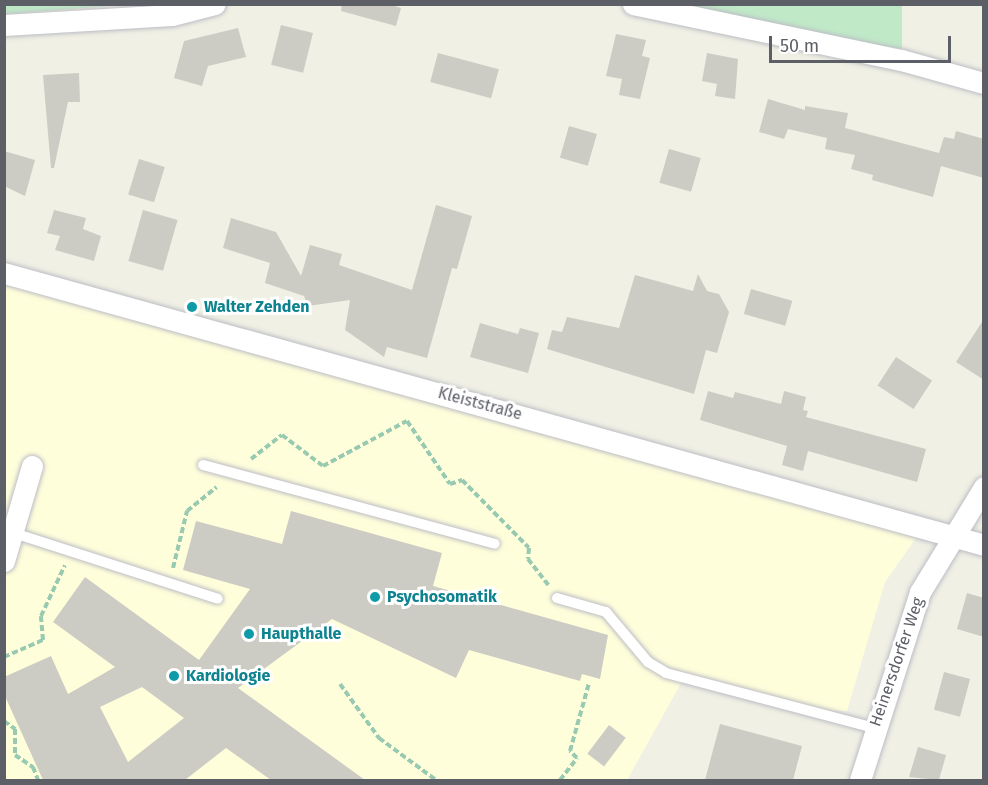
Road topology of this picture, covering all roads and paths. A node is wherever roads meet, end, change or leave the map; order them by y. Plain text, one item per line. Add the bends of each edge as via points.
1 (215, 4) edge
2 (633, 4) edge
3 (4, 24) edge
4 (984, 83) edge
5 (4, 273) edge
6 (203, 465) dead end
7 (32, 466) dead end
8 (984, 487) edge
9 (14, 533) junction
10 (956, 536) junction
11 (495, 544) dead end
12 (984, 545) edge
13 (71, 551) junction
14 (4, 561) edge
15 (557, 598) dead end
16 (218, 599) dead end
17 (4, 657) edge
18 (589, 683) dead end
19 (340, 684) dead end
20 (4, 721) edge
21 (874, 728) junction
22 (38, 780) edge
23 (436, 780) edge
24 (560, 780) edge
25 (860, 780) edge

1 - 3 street via 172,15
2 - 4 street via 901,60
5 - 10 street, Kleiststraße
6 - 11 lane
7 - 9 street
8 - 10 street, Heinersdorfer Weg
9 - 13 lane
9 - 14 street
10 - 12 street, Kleiststraße
10 - 21 street, Heinersdorfer Weg via 920,592
13 - 16 lane
13 - 17 path via 41,616 43,640
15 - 21 lane via 606,612 648,662 666,673
18 - 24 path via 570,751 577,758
19 - 23 path via 380,738
20 - 22 path via 15,729 15,755 33,767
21 - 25 street, Heinersdorfer Weg

